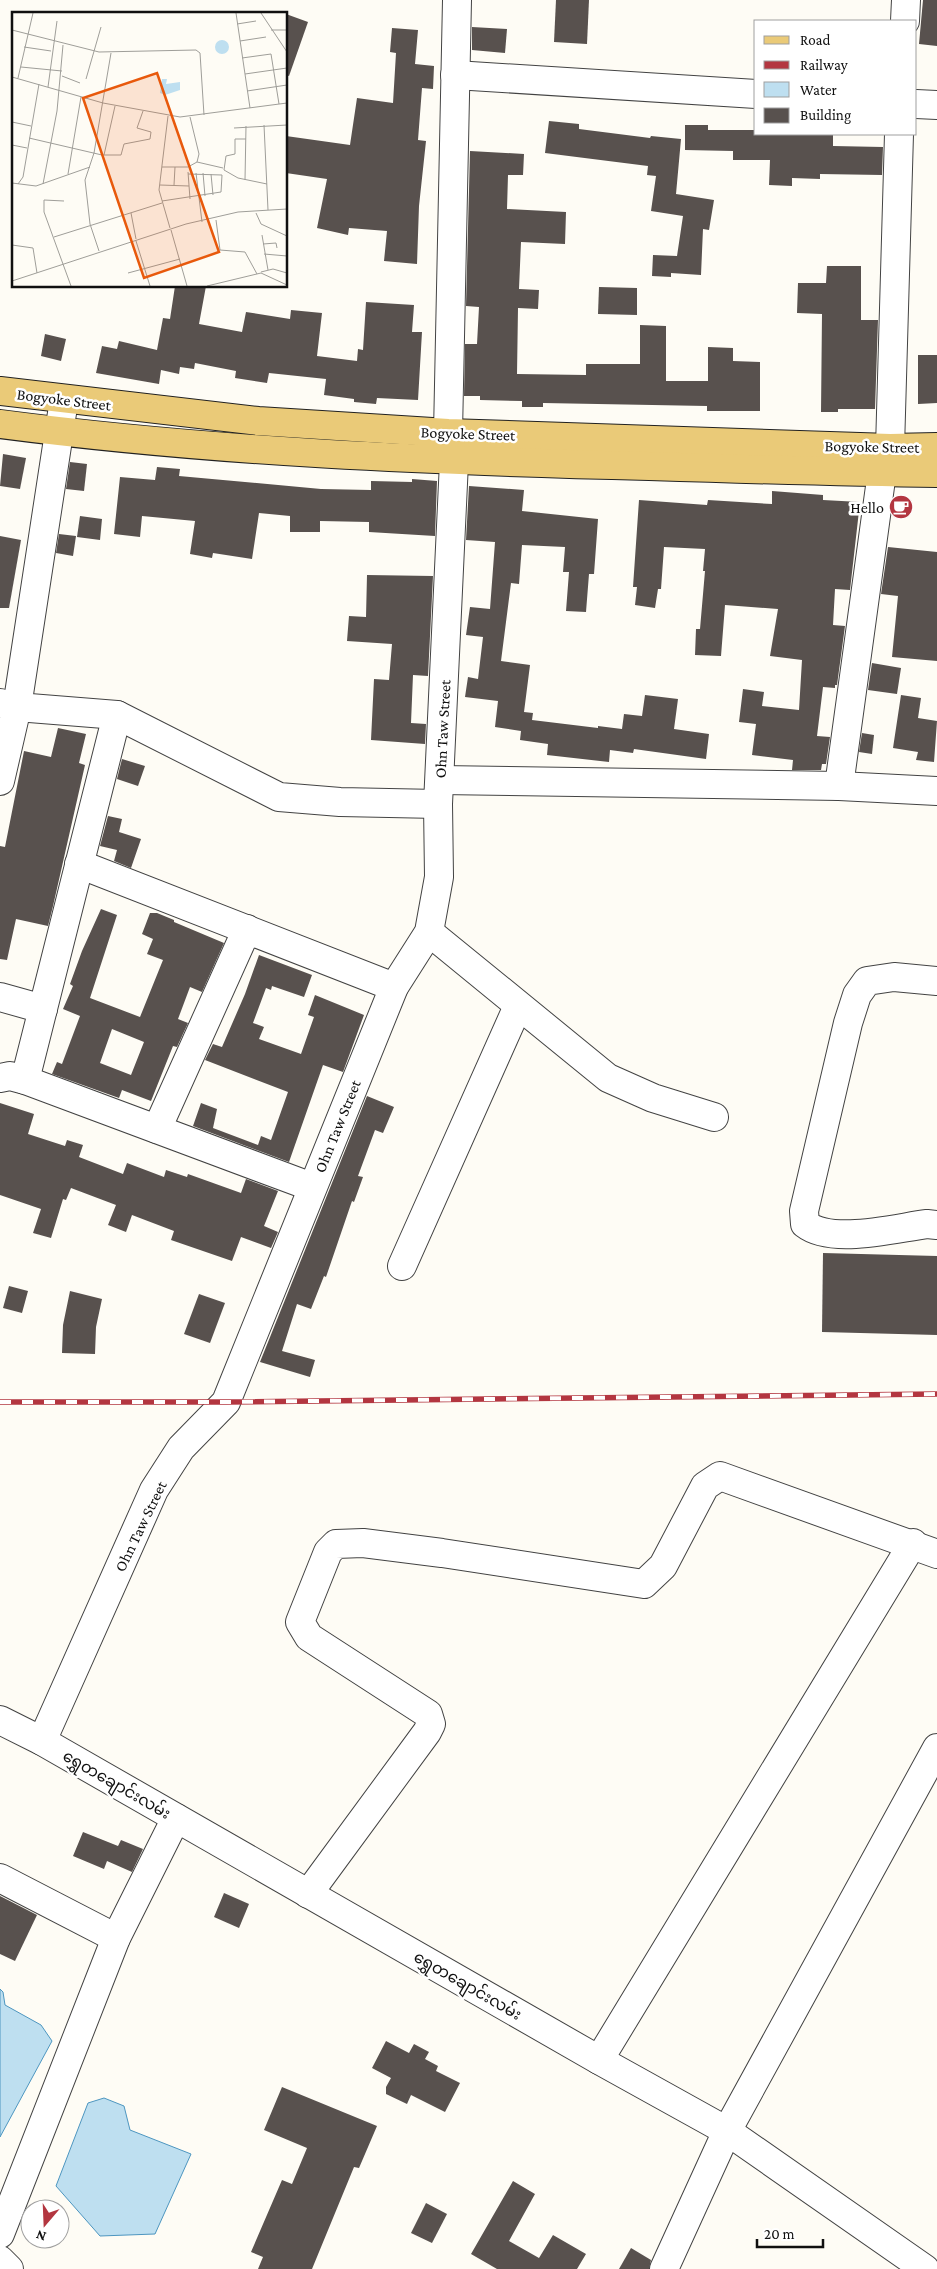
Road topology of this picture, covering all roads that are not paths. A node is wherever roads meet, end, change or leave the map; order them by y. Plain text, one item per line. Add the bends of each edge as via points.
1 (456, 0) edge
2 (906, 0) edge
3 (904, 20) edge
4 (455, 75) junction
5 (754, 94) edge
6 (917, 104) edge
7 (937, 105) edge
8 (899, 135) edge
9 (0, 391) edge
10 (64, 400) junction
11 (0, 424) edge
12 (61, 432) junction
13 (448, 434) junction
14 (937, 447) edge
15 (886, 460) junction
16 (454, 462) junction
17 (937, 473) edge
18 (9, 705) edge
19 (117, 714) junction
20 (0, 781) edge
21 (839, 786) junction
22 (937, 791) edge
23 (439, 792) junction
24 (79, 864) junction
25 (248, 929) junction
26 (430, 932) junction
27 (937, 981) edge
28 (394, 986) junction
29 (0, 997) edge
30 (518, 1006) junction
31 (43, 1009) junction
32 (13, 1079) edge
33 (714, 1117) dead end
34 (157, 1129) junction
35 (312, 1187) junction
36 (937, 1225) edge
37 (402, 1266) dead end
38 (925, 1549) edge
39 (0, 1720) edge
40 (42, 1742) junction
41 (937, 1748) edge
42 (176, 1818) junction
43 (0, 1878) edge
44 (308, 1894) junction
45 (116, 1938) junction
46 (599, 2060) junction
47 (727, 2131) junction
48 (0, 2234) edge
49 (0, 2260) edge
50 (9, 2269) edge
51 (664, 2269) edge
52 (924, 2269) edge

1 - 4 street
2 - 3 street
4 - 5 street
4 - 13 street
6 - 7 street
8 - 15 street
9 - 10 main road, Bogyoke Street
10 - 12 street
10 - 13 main road, Bogyoke Street via 258,421
11 - 12 main road, Bogyoke Street
12 - 16 main road, Bogyoke Street
12 - 18 street
13 - 15 main road, Bogyoke Street
14 - 15 main road, Bogyoke Street
15 - 16 main road, Bogyoke Street
15 - 17 main road, Bogyoke Street
15 - 21 street
16 - 23 street, Ohn Taw Street
18 - 19 street
18 - 20 street
19 - 23 street via 279,797 340,802
19 - 24 street
21 - 22 street
21 - 23 street
23 - 26 street, Ohn Taw Street via 438,878
24 - 25 street
24 - 31 street
25 - 28 street
25 - 34 street
26 - 28 street, Ohn Taw Street
26 - 30 street
27 - 36 street via 894,977 868,981 857,995 804,1211 805,1224 813,1230 845,1235
28 - 35 street, Ohn Taw Street
29 - 31 street
30 - 33 street via 608,1078 653,1098
30 - 37 street
31 - 32 street
32 - 34 street
34 - 35 street
35 - 40 street, Ohn Taw Street via 226,1402 182,1448 154,1490
38 - 44 street via 720,1476 705,1486 664,1566 644,1584 442,1553 363,1543 336,1544 328,1552 300,1622 309,1637 428,1714 431,1724
38 - 46 street
39 - 40 street, ရွှေတချောင်းလမ်း
40 - 42 street, ရွှေတချောင်းလမ်း
41 - 47 street
42 - 44 street, ရွှေတချောင်းလမ်း
42 - 45 street
43 - 45 street
44 - 46 street, ရွှေတချောင်းလမ်း
45 - 48 street
46 - 47 street, ရွှေတချောင်းလမ်း
47 - 51 street
47 - 52 street, ရွှေတချောင်းလမ်း
49 - 50 street

